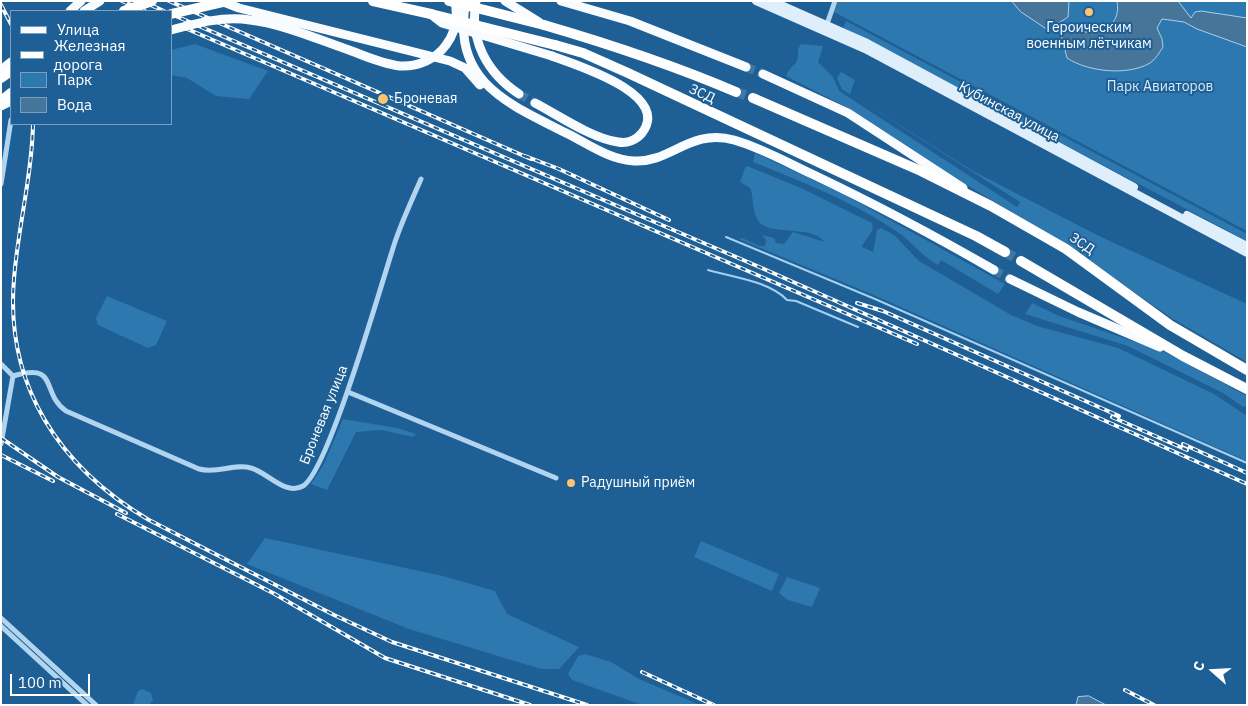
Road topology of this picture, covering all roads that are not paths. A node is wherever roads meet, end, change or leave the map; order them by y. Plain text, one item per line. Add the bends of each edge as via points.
1 (81, 1) edge
2 (100, 1) edge
3 (152, 1) edge
4 (220, 1) edge
5 (228, 1) edge
6 (373, 1) edge
7 (449, 1) edge
8 (455, 1) edge
9 (466, 1) edge
10 (476, 1) edge
11 (506, 1) edge
12 (561, 1) edge
13 (756, 1) edge
14 (772, 1) edge
15 (835, 1) edge
16 (71, 10) edge
17 (86, 10) edge
18 (127, 10) edge
19 (172, 14) edge
20 (431, 14) junction
21 (544, 25) junction
22 (825, 28) junction
23 (172, 30) edge
24 (746, 67) tunnel mouth
25 (763, 74) tunnel mouth
26 (736, 92) tunnel mouth
27 (519, 94) tunnel mouth
28 (753, 98) tunnel mouth
29 (535, 102) tunnel mouth
30 (10, 125) edge
31 (594, 148) junction
32 (421, 179) dead end
33 (1, 184) edge
34 (990, 206) junction
35 (1247, 246) edge
36 (1005, 252) tunnel mouth
37 (1247, 253) edge
38 (1021, 261) tunnel mouth
39 (994, 270) tunnel mouth
40 (1010, 279) tunnel mouth
41 (1183, 356) junction
42 (1, 364) edge
43 (1247, 370) edge
44 (13, 376) junction
45 (1247, 389) edge
46 (348, 392) junction
47 (1, 444) edge
48 (556, 478) dead end
49 (1, 618) edge
50 (1, 626) edge
51 (87, 705) edge
52 (96, 705) edge

1 - 16 main road
2 - 17 main road
3 - 18 highway, bridge
4 - 31 main road via 450,61 465,68 487,93 500,102
5 - 19 highway, bridge
6 - 20 highway, ЗСД
7 - 21 highway, ЗСД, bridge
8 - 23 main road, bridge via 456,23 443,50 429,60 410,66 379,61 249,20 217,19
9 - 31 main road via 464,37 472,63 487,86 509,104
10 - 27 main road via 475,32 483,56 504,82
11 - 21 main road
12 - 24 main road via 630,21
13 - 22 main road, Кубинская улица
14 - 22 main road, Кубинская улица
15 - 22 street
20 - 29 main road, bridge via 442,22 597,73 636,95 647,112 645,130 634,140 615,142
20 - 36 highway, ЗСД, bridge via 583,54
21 - 26 highway, ЗСД via 685,70
22 - 35 main road, Кубинская улица via 867,43
22 - 37 main road, Кубинская улица
25 - 34 main road via 848,113
28 - 34 highway, ЗСД via 921,170
30 - 33 street
31 - 39 main road via 619,159 644,161 699,139 720,137 733,140 831,184
32 - 46 street, Броневая улица via 395,241
34 - 43 highway, ЗСД via 1066,249 1170,325
38 - 41 highway
40 - 41 main road
41 - 45 highway
42 - 44 street
44 - 46 street, Броневая улица via 38,372 66,411 184,463 217,472 242,466 251,468 291,488 304,485 311,476
44 - 47 street
46 - 48 street
49 - 52 street
50 - 51 street

